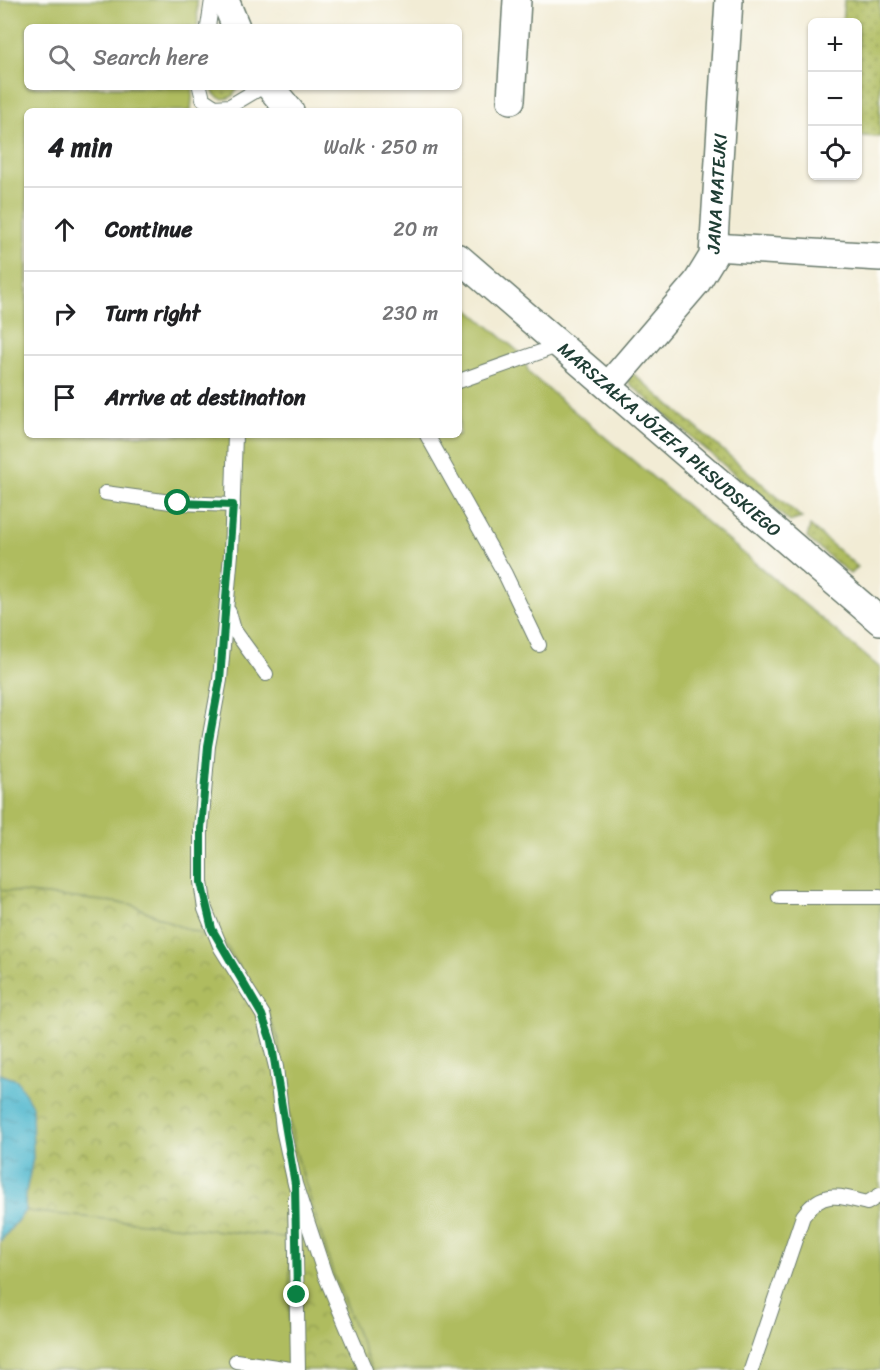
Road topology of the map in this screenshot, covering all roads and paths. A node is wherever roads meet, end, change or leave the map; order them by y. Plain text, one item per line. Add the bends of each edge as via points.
1 (212, 0) edge
2 (225, 0) edge
3 (517, 0) edge
4 (729, 0) edge
5 (208, 24) edge
6 (235, 24) edge
7 (201, 90) edge
8 (258, 90) edge
9 (272, 90) edge
10 (511, 100) dead end
11 (215, 108) edge
12 (215, 108) edge
13 (231, 108) edge
14 (288, 108) edge
15 (714, 247) junction
16 (880, 257) edge
17 (462, 261) edge
18 (560, 345) junction
19 (462, 380) edge
20 (608, 386) junction
21 (235, 438) edge
22 (429, 438) edge
23 (105, 493) dead end
24 (233, 505) junction
25 (227, 604) junction
26 (880, 621) edge
27 (539, 645) dead end
28 (266, 674) dead end
29 (779, 897) dead end
30 (880, 897) edge
31 (295, 1184) junction
32 (880, 1195) edge
33 (236, 1361) dead end
34 (298, 1370) edge
35 (364, 1370) edge
36 (751, 1370) edge

1 - 5 lane
2 - 6 street
3 - 10 street
4 - 15 street, JANA MATEJKI
7 - 11 lane via 203,99
8 - 13 lane
9 - 14 street
12 - 13 lane
15 - 16 street
15 - 20 street, JANA MATEJKI via 697,282
17 - 18 street, MARSZAŁKA JÓZEFA PIŁSUDSKIEGO
18 - 19 lane
18 - 20 street, MARSZAŁKA JÓZEFA PIŁSUDSKIEGO
20 - 26 street, MARSZAŁKA JÓZEFA PIŁSUDSKIEGO
21 - 24 lane
22 - 27 lane via 505,574
23 - 24 lane via 178,503
24 - 25 lane
25 - 28 lane via 234,630
25 - 31 lane via 220,680 208,746 201,882 212,929 268,1032
29 - 30 lane
31 - 34 lane
31 - 35 lane via 325,1275
32 - 36 lane via 867,1203 841,1196 825,1197 812,1204 803,1216
33 - 34 lane

